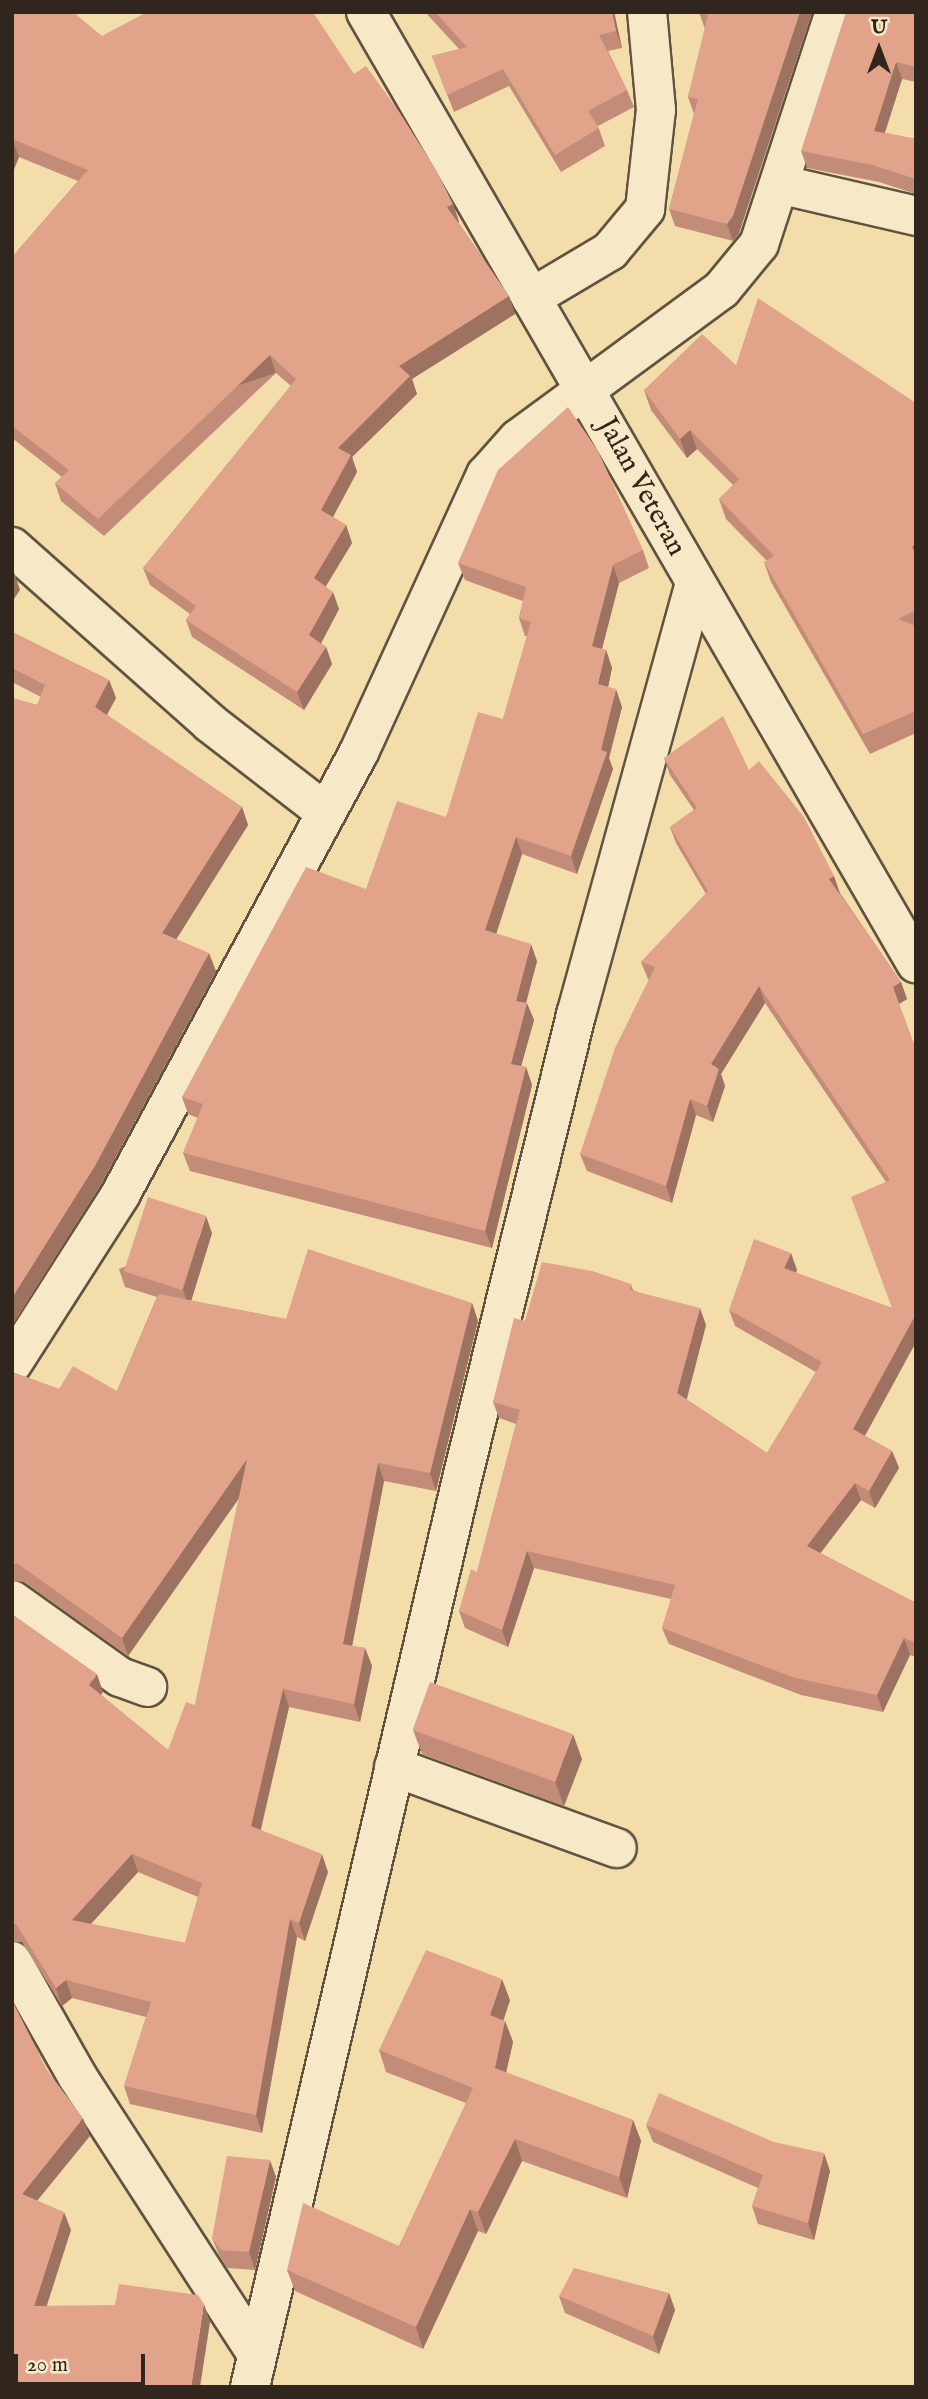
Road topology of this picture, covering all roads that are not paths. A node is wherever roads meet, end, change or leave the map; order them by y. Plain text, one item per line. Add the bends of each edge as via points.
1 (366, 12) edge
2 (647, 12) edge
3 (835, 12) edge
4 (783, 185) junction
5 (913, 206) edge
6 (538, 311) junction
7 (581, 379) junction
8 (12, 547) edge
9 (695, 584) junction
10 (325, 811) junction
11 (916, 963) edge
12 (12, 1364) edge
13 (12, 1600) edge
14 (147, 1687) dead end
15 (394, 1767) junction
16 (617, 1848) dead end
17 (12, 1961) edge
18 (253, 2370) edge

1 - 6 street, Jalan Veteran
2 - 6 street via 656,110 645,208 610,251
3 - 4 street
4 - 5 street
4 - 7 street via 759,244 722,289
6 - 7 street, Jalan Veteran
7 - 9 street, Jalan Veteran
7 - 10 street via 486,475 404,663
8 - 10 street via 210,723
9 - 11 street, Jalan Veteran
9 - 15 street via 576,1015
10 - 12 street via 120,1195
13 - 14 street via 120,1677
15 - 16 street
15 - 18 street
17 - 18 street

